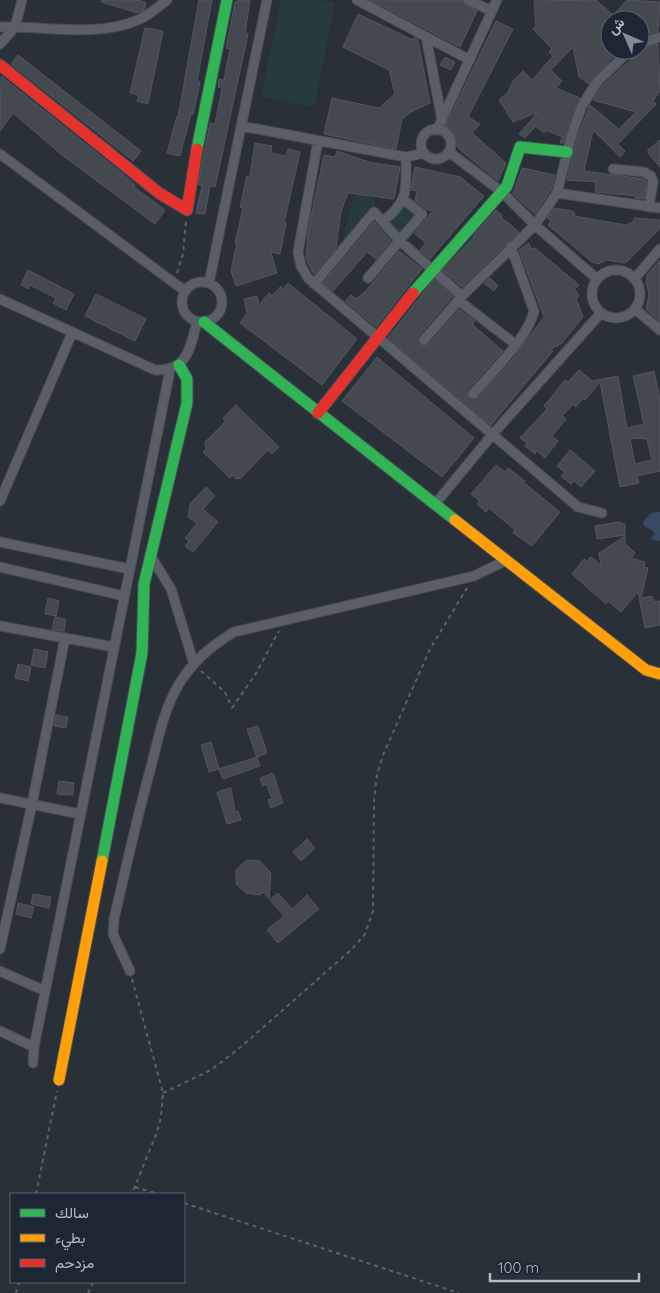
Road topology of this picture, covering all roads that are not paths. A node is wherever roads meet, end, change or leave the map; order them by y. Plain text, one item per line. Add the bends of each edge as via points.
1 (22, 0) edge
2 (167, 0) edge
3 (228, 0) edge
4 (267, 0) edge
5 (468, 0) edge
6 (498, 0) edge
7 (362, 1) edge
8 (492, 12) junction
9 (0, 27) edge
10 (15, 27) junction
11 (426, 37) junction
12 (0, 44) edge
13 (470, 60) junction
14 (618, 60) edge
15 (0, 65) edge
16 (442, 120) junction
17 (241, 126) junction
18 (437, 130) junction
19 (318, 141) junction
20 (449, 152) junction
21 (567, 152) junction
22 (424, 153) junction
23 (0, 154) edge
24 (406, 156) junction
25 (613, 168) dead end
26 (502, 192) junction
27 (557, 193) junction
28 (404, 200) junction
29 (649, 207) junction
30 (660, 208) edge
31 (383, 221) junction
32 (535, 225) junction
33 (399, 240) junction
34 (510, 248) junction
35 (660, 249) edge
36 (432, 270) junction
37 (368, 278) dead end
38 (597, 279) junction
39 (634, 279) junction
40 (209, 283) junction
41 (314, 284) junction
42 (186, 292) junction
43 (460, 298) junction
44 (0, 299) edge
45 (635, 309) junction
46 (602, 313) junction
47 (200, 322) junction
48 (660, 330) edge
49 (72, 333) junction
50 (377, 336) junction
51 (424, 340) dead end
52 (515, 344) junction
53 (175, 368) junction
54 (473, 394) dead end
55 (318, 413) junction
56 (492, 435) junction
57 (0, 501) edge
58 (436, 504) junction
59 (602, 514) dead end
60 (0, 542) edge
61 (152, 558) junction
62 (507, 560) junction
63 (0, 567) edge
64 (130, 569) junction
65 (124, 596) junction
66 (0, 626) edge
67 (65, 638) junction
68 (114, 647) junction
69 (194, 664) junction
70 (660, 674) edge
71 (0, 798) edge
72 (32, 804) junction
73 (80, 814) junction
74 (0, 948) edge
75 (0, 971) edge
76 (130, 971) road end
77 (45, 991) junction
78 (0, 1031) edge
79 (34, 1047) junction
80 (33, 1063) dead end
81 (59, 1080) road end

1 - 10 street
2 - 10 street via 140,19 105,29
3 - 15 street via 187,210 159,193
4 - 17 street
5 - 8 street
6 - 8 street
7 - 11 street
8 - 13 street
9 - 10 street
10 - 12 street
11 - 13 street
11 - 16 street
13 - 16 street
14 - 21 street via 588,95
16 - 18 street
17 - 19 street
17 - 40 street
18 - 20 street via 445,132 449,138
18 - 22 street via 423,137
19 - 24 street
19 - 41 street via 298,252 303,270
20 - 22 street via 437,159
20 - 26 street
21 - 26 street via 521,146 510,181
21 - 27 street
22 - 24 street
23 - 42 street
24 - 28 street
25 - 29 street via 651,176
26 - 32 street
26 - 36 street
27 - 29 street
27 - 32 street
28 - 31 street
28 - 33 street via 422,214
29 - 30 street
31 - 33 street
31 - 41 street via 372,213
32 - 34 street
32 - 38 street
33 - 36 street
33 - 37 street
34 - 43 street
34 - 52 street via 534,311 530,323
35 - 39 street
36 - 43 street
36 - 50 street
38 - 39 street via 606,272 617,270
38 - 46 street via 592,297
39 - 45 street via 640,294
40 - 42 street via 198,282
40 - 47 street via 218,290 222,305 218,315
41 - 50 street
42 - 47 street via 183,307 188,316
43 - 51 street
43 - 52 street
44 - 49 street
45 - 46 street via 617,318
45 - 48 street
46 - 56 street
47 - 53 street via 190,347
47 - 55 street
49 - 53 street via 147,367
49 - 57 street
50 - 55 street
50 - 56 street
52 - 54 street
53 - 61 street via 187,379 187,403
53 - 64 street
55 - 58 street
56 - 58 street
56 - 59 street via 578,507
58 - 62 street
60 - 64 street
61 - 69 street via 171,588
61 - 81 street via 144,584 142,653
62 - 69 street via 474,576 234,632 209,648
62 - 70 street via 646,670
63 - 65 street
64 - 65 street
65 - 68 street
66 - 67 street
67 - 68 street
67 - 72 street
68 - 73 street
69 - 76 street via 179,685 164,718 114,919 113,934
71 - 72 street
72 - 73 street
72 - 74 street
73 - 77 street
75 - 77 street
77 - 79 street
78 - 79 street
79 - 80 street

